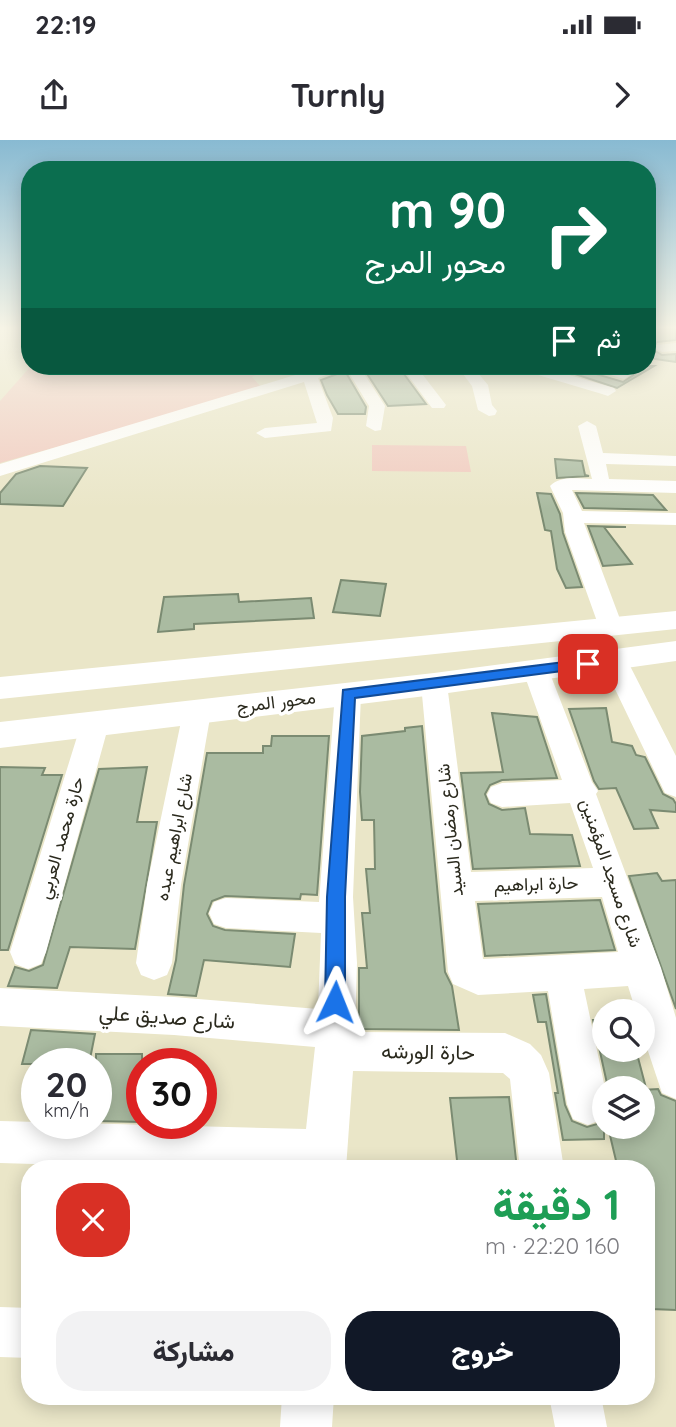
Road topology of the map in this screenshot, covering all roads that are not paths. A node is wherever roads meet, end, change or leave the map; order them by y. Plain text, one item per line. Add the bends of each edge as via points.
1 (265, 389) edge
2 (315, 389) edge
3 (366, 389) edge
4 (426, 389) edge
5 (481, 389) edge
6 (601, 389) edge
7 (608, 391) dead end
8 (438, 405) dead end
9 (489, 411) dead end
10 (325, 418) junction
11 (299, 420) dead end
12 (375, 426) dead end
13 (587, 426) dead end
14 (265, 433) dead end
15 (596, 458) junction
16 (676, 461) edge
17 (0, 470) edge
18 (603, 485) junction
19 (676, 487) edge
20 (575, 517) junction
21 (676, 519) edge
22 (676, 620) edge
23 (611, 627) junction
24 (676, 651) edge
25 (614, 660) junction
26 (537, 671) junction
27 (434, 684) junction
28 (0, 688) edge
29 (348, 694) junction
30 (197, 712) junction
31 (95, 724) junction
32 (0, 735) edge
33 (676, 785) edge
34 (583, 791) junction
35 (502, 795) dead end
36 (614, 882) junction
37 (457, 887) junction
38 (226, 913) dead end
39 (338, 918) junction
40 (28, 952) dead end
41 (154, 963) dead end
42 (643, 968) junction
43 (563, 973) junction
44 (0, 1007) edge
45 (334, 1040) junction
46 (676, 1079) edge
47 (589, 1104) dead end
48 (0, 1142) edge
49 (325, 1160) edge
50 (541, 1160) edge
51 (0, 1332) edge
52 (21, 1333) edge
53 (307, 1405) edge
54 (577, 1405) edge
55 (306, 1427) edge
56 (581, 1427) edge

1 - 17 street
2 - 10 street
3 - 12 street via 377,406
4 - 8 street
5 - 9 street
6 - 7 street
10 - 11 street
10 - 14 street via 327,425 320,429
13 - 15 street
15 - 16 street
15 - 18 street
18 - 19 street
18 - 20 street via 560,486
20 - 21 street
20 - 23 street via 575,532
22 - 23 main road
23 - 28 main road
24 - 25 main road, محور المرج
25 - 26 main road, محور المرج
25 - 33 street
26 - 27 main road, محور المرج
26 - 34 street, شارع مسجد المؤمنين
27 - 29 main road, محور المرج
27 - 37 street, شارع رمضان السيد
29 - 30 main road, محور المرج
29 - 39 street
30 - 31 main road, محور المرج
30 - 41 street, شارع ابراهيم عبده
31 - 32 main road, محور المرج
31 - 40 street, حارة محمد العربي
34 - 35 street
34 - 36 street, شارع مسجد المؤمنين
36 - 37 street, حارة ابراهيم
36 - 42 street, شارع مسجد المؤمنين
37 - 43 street, شارع رمضان السيد via 464,967 469,975
38 - 39 street
39 - 45 street
42 - 43 street
42 - 46 street, شارع مسجد المؤمنين
43 - 47 street
44 - 45 street, شارع صديق علي via 174,1016
45 - 49 street
45 - 50 street, حارة الورشه via 505,1053 520,1060 529,1073
48 - 49 street
51 - 52 street
53 - 55 street
54 - 56 street

